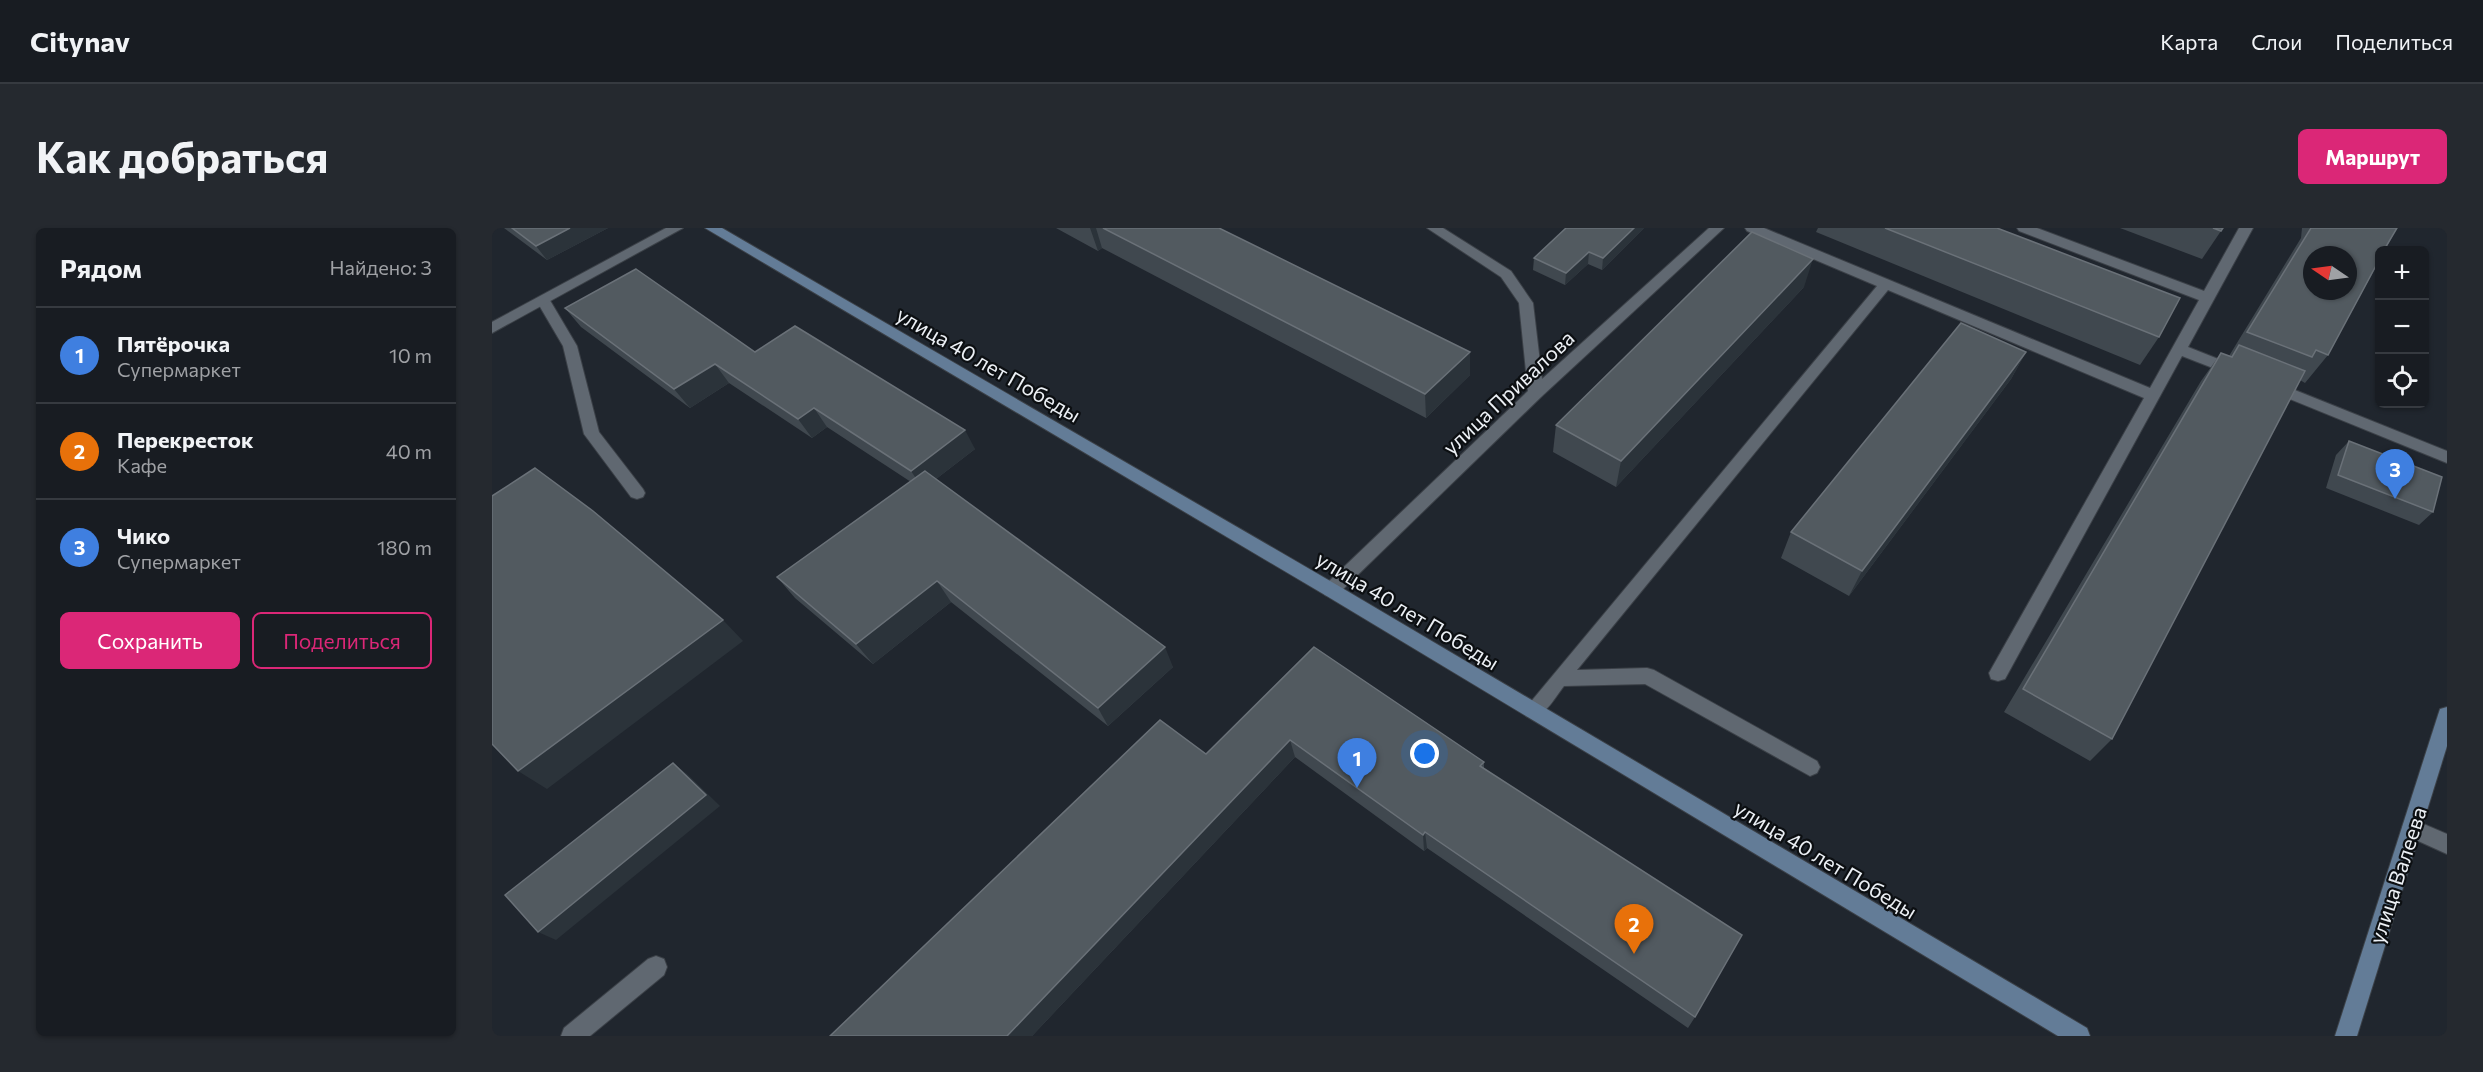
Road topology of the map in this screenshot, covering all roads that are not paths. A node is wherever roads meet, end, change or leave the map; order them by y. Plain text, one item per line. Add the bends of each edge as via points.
1 (676, 228) edge
2 (712, 228) edge
3 (1434, 228) edge
4 (1717, 228) edge
5 (1752, 228) edge
6 (2024, 228) edge
7 (2246, 228) edge
8 (1886, 284) junction
9 (2207, 298) junction
10 (543, 300) junction
11 (492, 328) edge
12 (2179, 349) junction
13 (1536, 393) junction
14 (2153, 396) junction
15 (2447, 457) edge
16 (637, 493) dead end
17 (1331, 590) junction
18 (1998, 673) dead end
19 (1560, 678) junction
20 (1533, 710) junction
21 (2447, 715) edge
22 (1810, 767) dead end
23 (2412, 828) junction
24 (2447, 844) edge
25 (656, 967) dead end
26 (572, 1036) edge
27 (2079, 1036) edge
28 (2346, 1036) edge

1 - 10 street
2 - 17 street, улица 40 лет Победы
3 - 13 street via 1506,274 1526,303
4 - 13 street, улица Привалова
5 - 8 street
6 - 9 street
7 - 9 street
8 - 14 street
8 - 19 street
9 - 12 street
10 - 11 street
10 - 16 street via 570,346 592,434
12 - 14 street
12 - 15 street
13 - 17 street, улица Привалова
14 - 18 street
17 - 20 street, улица 40 лет Победы
19 - 20 street
19 - 22 street via 1647,676
20 - 27 street, улица 40 лет Победы
21 - 23 street, улица Валеева
23 - 24 street
23 - 28 street, улица Валеева
25 - 26 street

